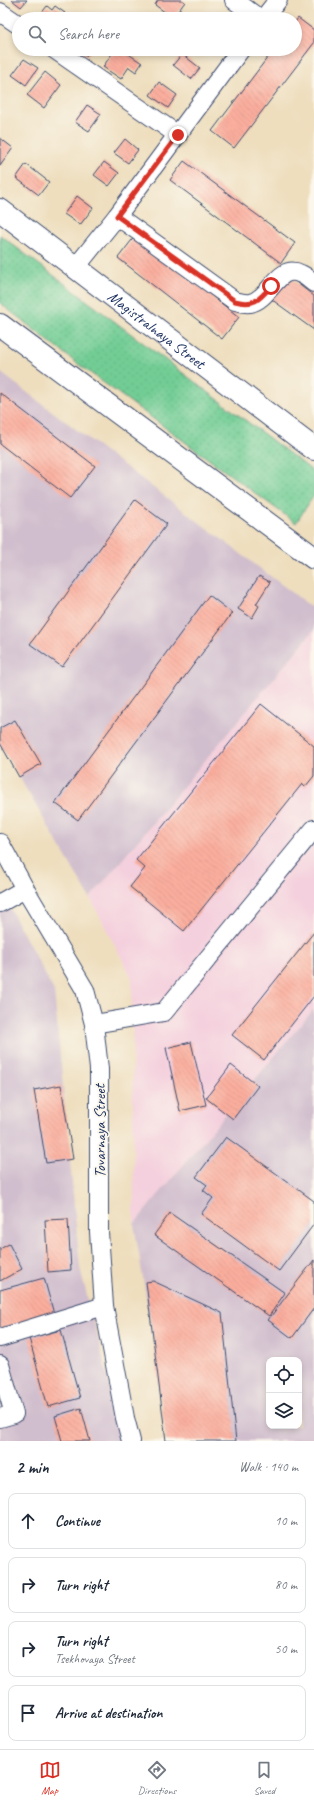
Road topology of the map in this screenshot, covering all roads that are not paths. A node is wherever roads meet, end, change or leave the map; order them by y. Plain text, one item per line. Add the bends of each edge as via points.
1 (234, 0) edge
2 (278, 0) edge
3 (0, 12) edge
4 (250, 12) edge
5 (269, 12) edge
6 (12, 20) edge
7 (64, 56) edge
8 (236, 56) edge
9 (178, 135) junction
10 (0, 210) edge
11 (117, 216) junction
12 (76, 267) junction
13 (314, 283) edge
14 (0, 325) edge
15 (314, 449) edge
16 (314, 558) edge
17 (314, 829) edge
18 (0, 843) edge
19 (25, 889) junction
20 (0, 903) edge
21 (94, 1024) junction
22 (104, 1306) junction
23 (0, 1338) edge
24 (0, 1365) edge
25 (0, 1418) edge
26 (131, 1441) edge

1 - 4 street
2 - 5 street
3 - 6 street
7 - 9 street
8 - 9 street
9 - 11 street
10 - 12 main road, Magistralnaya Street
11 - 12 street
11 - 13 street via 235,301 251,303 259,299 284,274 293,271
12 - 15 main road, Magistralnaya Street
14 - 16 main road
17 - 21 street via 164,1012
18 - 19 street, Tovarnaya Street
19 - 20 street
19 - 21 street, Tovarnaya Street via 85,990
21 - 22 street, Tovarnaya Street via 99,1069 100,1232
22 - 23 street
22 - 26 street, Tovarnaya Street
24 - 25 street via 14,1414

